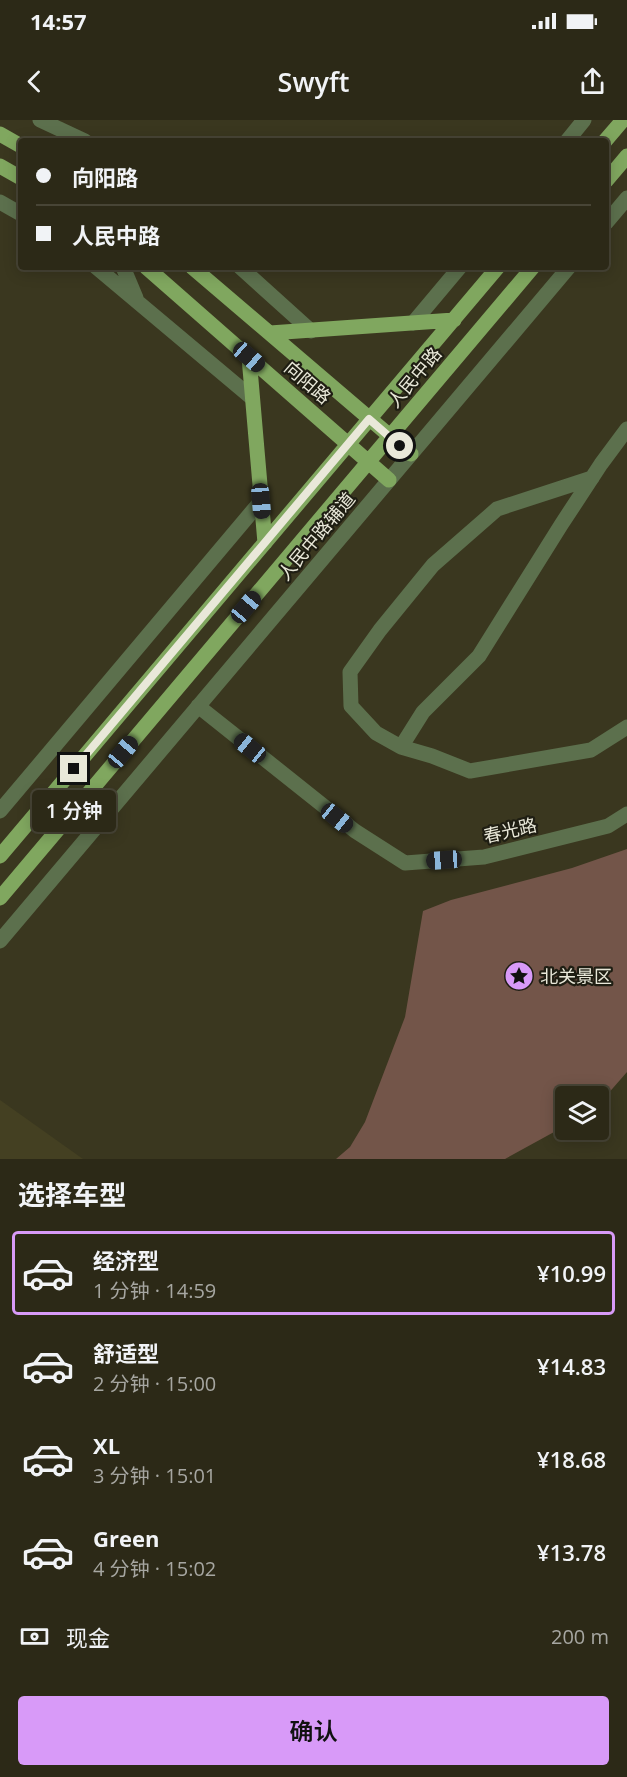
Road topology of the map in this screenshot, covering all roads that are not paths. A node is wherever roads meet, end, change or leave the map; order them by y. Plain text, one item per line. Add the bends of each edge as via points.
1 (40, 120) edge
2 (584, 120) edge
3 (623, 120) edge
4 (0, 134) edge
5 (79, 138) edge
6 (569, 138) edge
7 (608, 138) edge
8 (18, 144) edge
9 (627, 156) edge
10 (0, 166) edge
11 (18, 176) edge
12 (609, 177) edge
13 (627, 198) edge
14 (0, 202) edge
15 (18, 212) edge
16 (609, 219) edge
17 (100, 270) edge
18 (124, 270) edge
19 (149, 270) edge
20 (196, 270) edge
21 (243, 270) edge
22 (457, 270) edge
23 (496, 270) edge
24 (530, 270) edge
25 (566, 270) edge
26 (137, 301) junction
27 (454, 320) junction
28 (413, 323) junction
29 (311, 331) junction
30 (270, 333) junction
31 (249, 357) junction
32 (252, 398) junction
33 (369, 419) junction
34 (627, 429) edge
35 (390, 437) junction
36 (348, 444) junction
37 (411, 454) junction
38 (368, 462) junction
39 (592, 478) junction
40 (389, 480) junction
41 (261, 501) junction
42 (265, 543) junction
43 (198, 706) junction
44 (627, 727) edge
45 (401, 747) junction
46 (0, 811) edge
47 (627, 814) edge
48 (0, 856) edge
49 (0, 898) edge
50 (0, 940) edge

1 - 5 street
2 - 6 street
3 - 7 main road
4 - 8 main road
9 - 12 main road
10 - 11 main road
13 - 16 street
14 - 15 street
17 - 26 street
18 - 26 street
19 - 31 main road, 向阳路
20 - 30 main road, 向阳路
21 - 29 street
22 - 28 street
23 - 27 main road, 人民中路
24 - 35 main road, 人民中路
25 - 37 street, 人民中路辅道
26 - 32 street
27 - 28 main road
27 - 33 main road, 人民中路
28 - 29 main road
29 - 30 main road
30 - 33 main road, 向阳路
31 - 32 main road
31 - 36 main road, 向阳路
32 - 41 main road
33 - 35 main road, 向阳路
33 - 36 main road, 人民中路
34 - 39 street
35 - 37 main road, 向阳路
35 - 38 main road, 人民中路
36 - 38 main road, 向阳路
36 - 42 main road, 人民中路
37 - 40 street, 人民中路辅道
38 - 40 main road, 向阳路
38 - 49 main road, 人民中路
39 - 45 street via 479,656 423,712
39 - 45 street via 497,509 433,565 350,672 351,706 375,733
40 - 43 street, 人民中路辅道
41 - 42 main road
41 - 46 street
42 - 48 main road, 人民中路
43 - 47 street, 春光路 via 354,831 405,863 484,857 608,826
43 - 50 street, 人民中路辅道
44 - 45 street via 591,750 470,771

